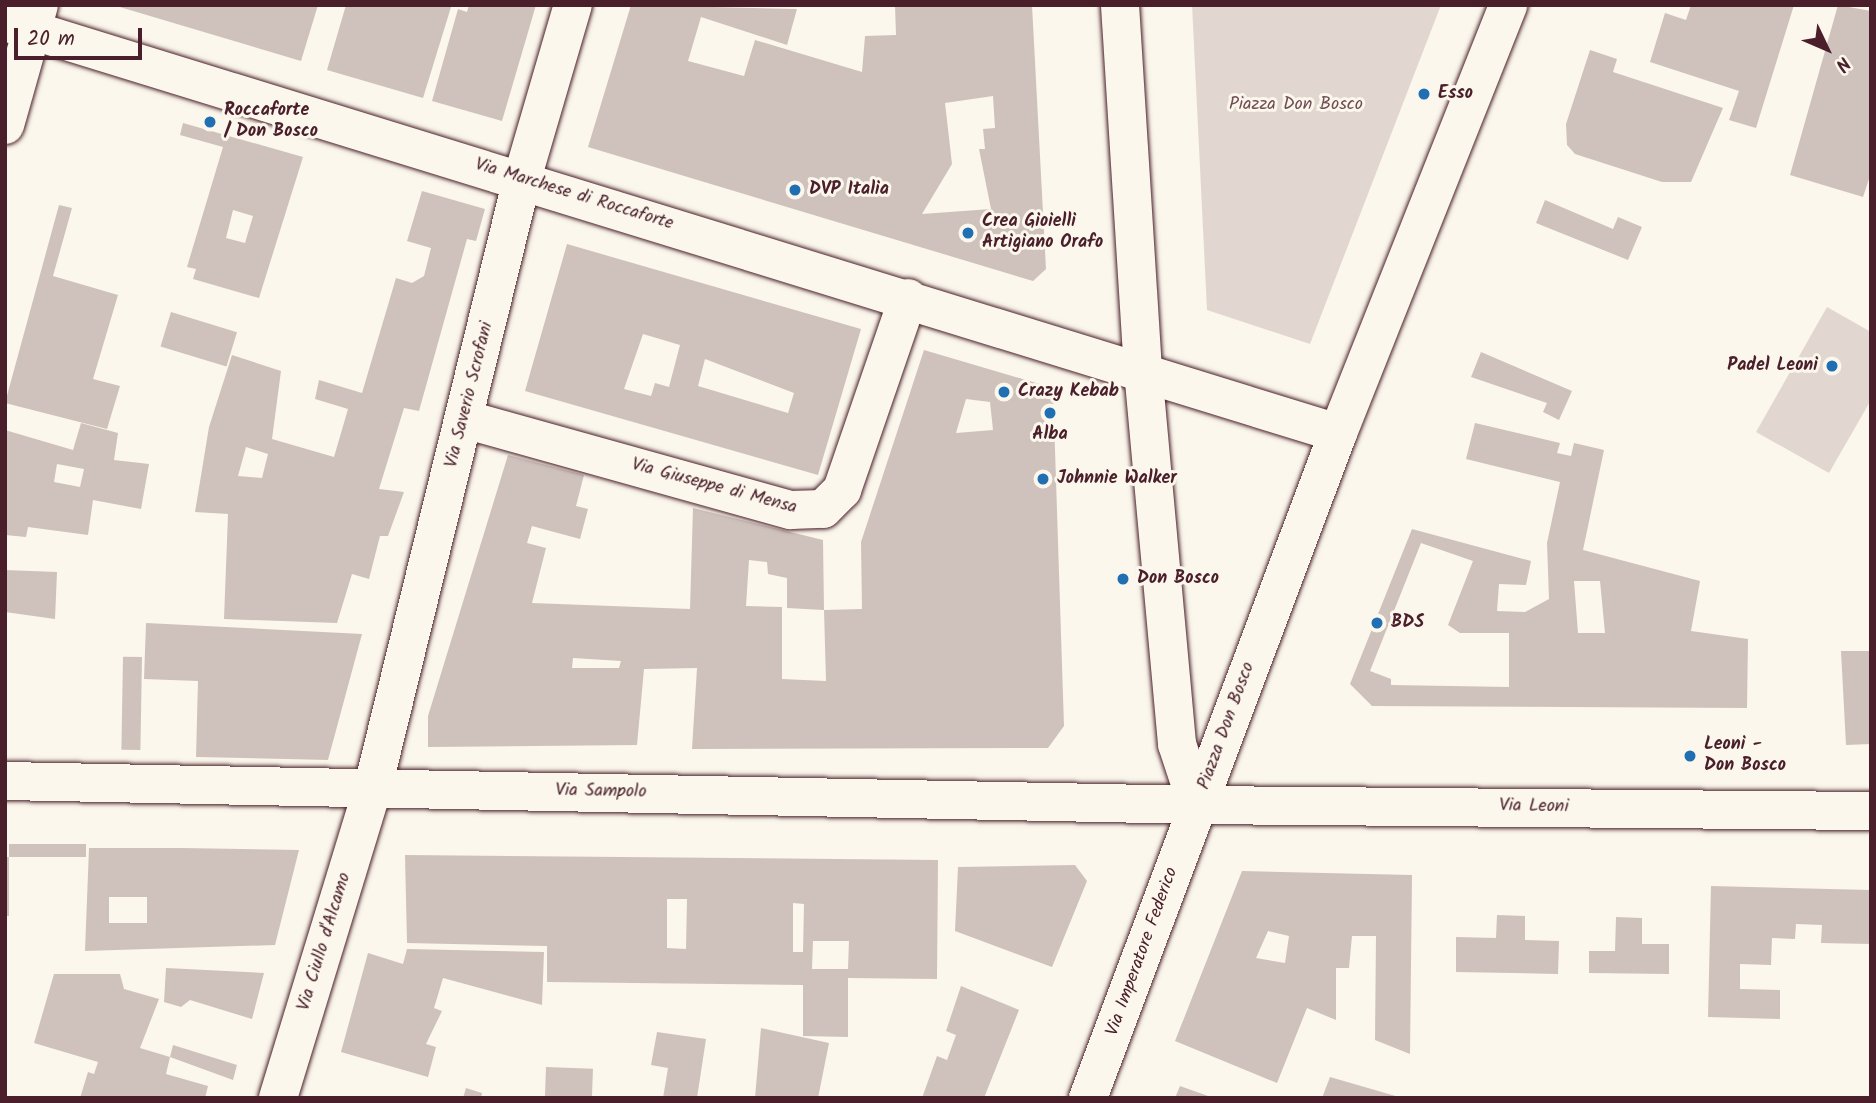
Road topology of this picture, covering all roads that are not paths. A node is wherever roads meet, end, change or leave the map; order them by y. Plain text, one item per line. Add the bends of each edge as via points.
1 (573, 5) edge
2 (1121, 5) edge
3 (1508, 5) edge
4 (25, 19) edge
5 (5, 125) edge
6 (522, 179) junction
7 (908, 298) junction
8 (1143, 370) junction
9 (464, 419) junction
10 (1338, 433) junction
11 (5, 781) edge
12 (373, 786) junction
13 (1197, 805) junction
14 (1871, 811) edge
15 (278, 1098) edge
16 (1088, 1098) edge

1 - 6 street, Via Saverio Scrofani
2 - 8 street, Piazza Don Bosco
3 - 10 street, Piazza Don Bosco
4 - 5 street
4 - 6 street, Via Marchese di Roccaforte
6 - 7 street, Via Marchese di Roccaforte
6 - 9 street, Via Saverio Scrofani
7 - 8 street, Via Marchese di Roccaforte
7 - 9 street, Via Giuseppe di Mensa via 842,490 823,509 791,510
8 - 10 street
8 - 13 street, Piazza Don Bosco via 1177,744
9 - 12 street, Via Saverio Scrofani
10 - 13 street, Piazza Don Bosco
11 - 12 street, Via Sampolo
12 - 13 street, Via Sampolo
12 - 15 street, Via Ciullo d'Alcamo
13 - 14 street, Via Leoni
13 - 16 street, Via Imperatore Federico

